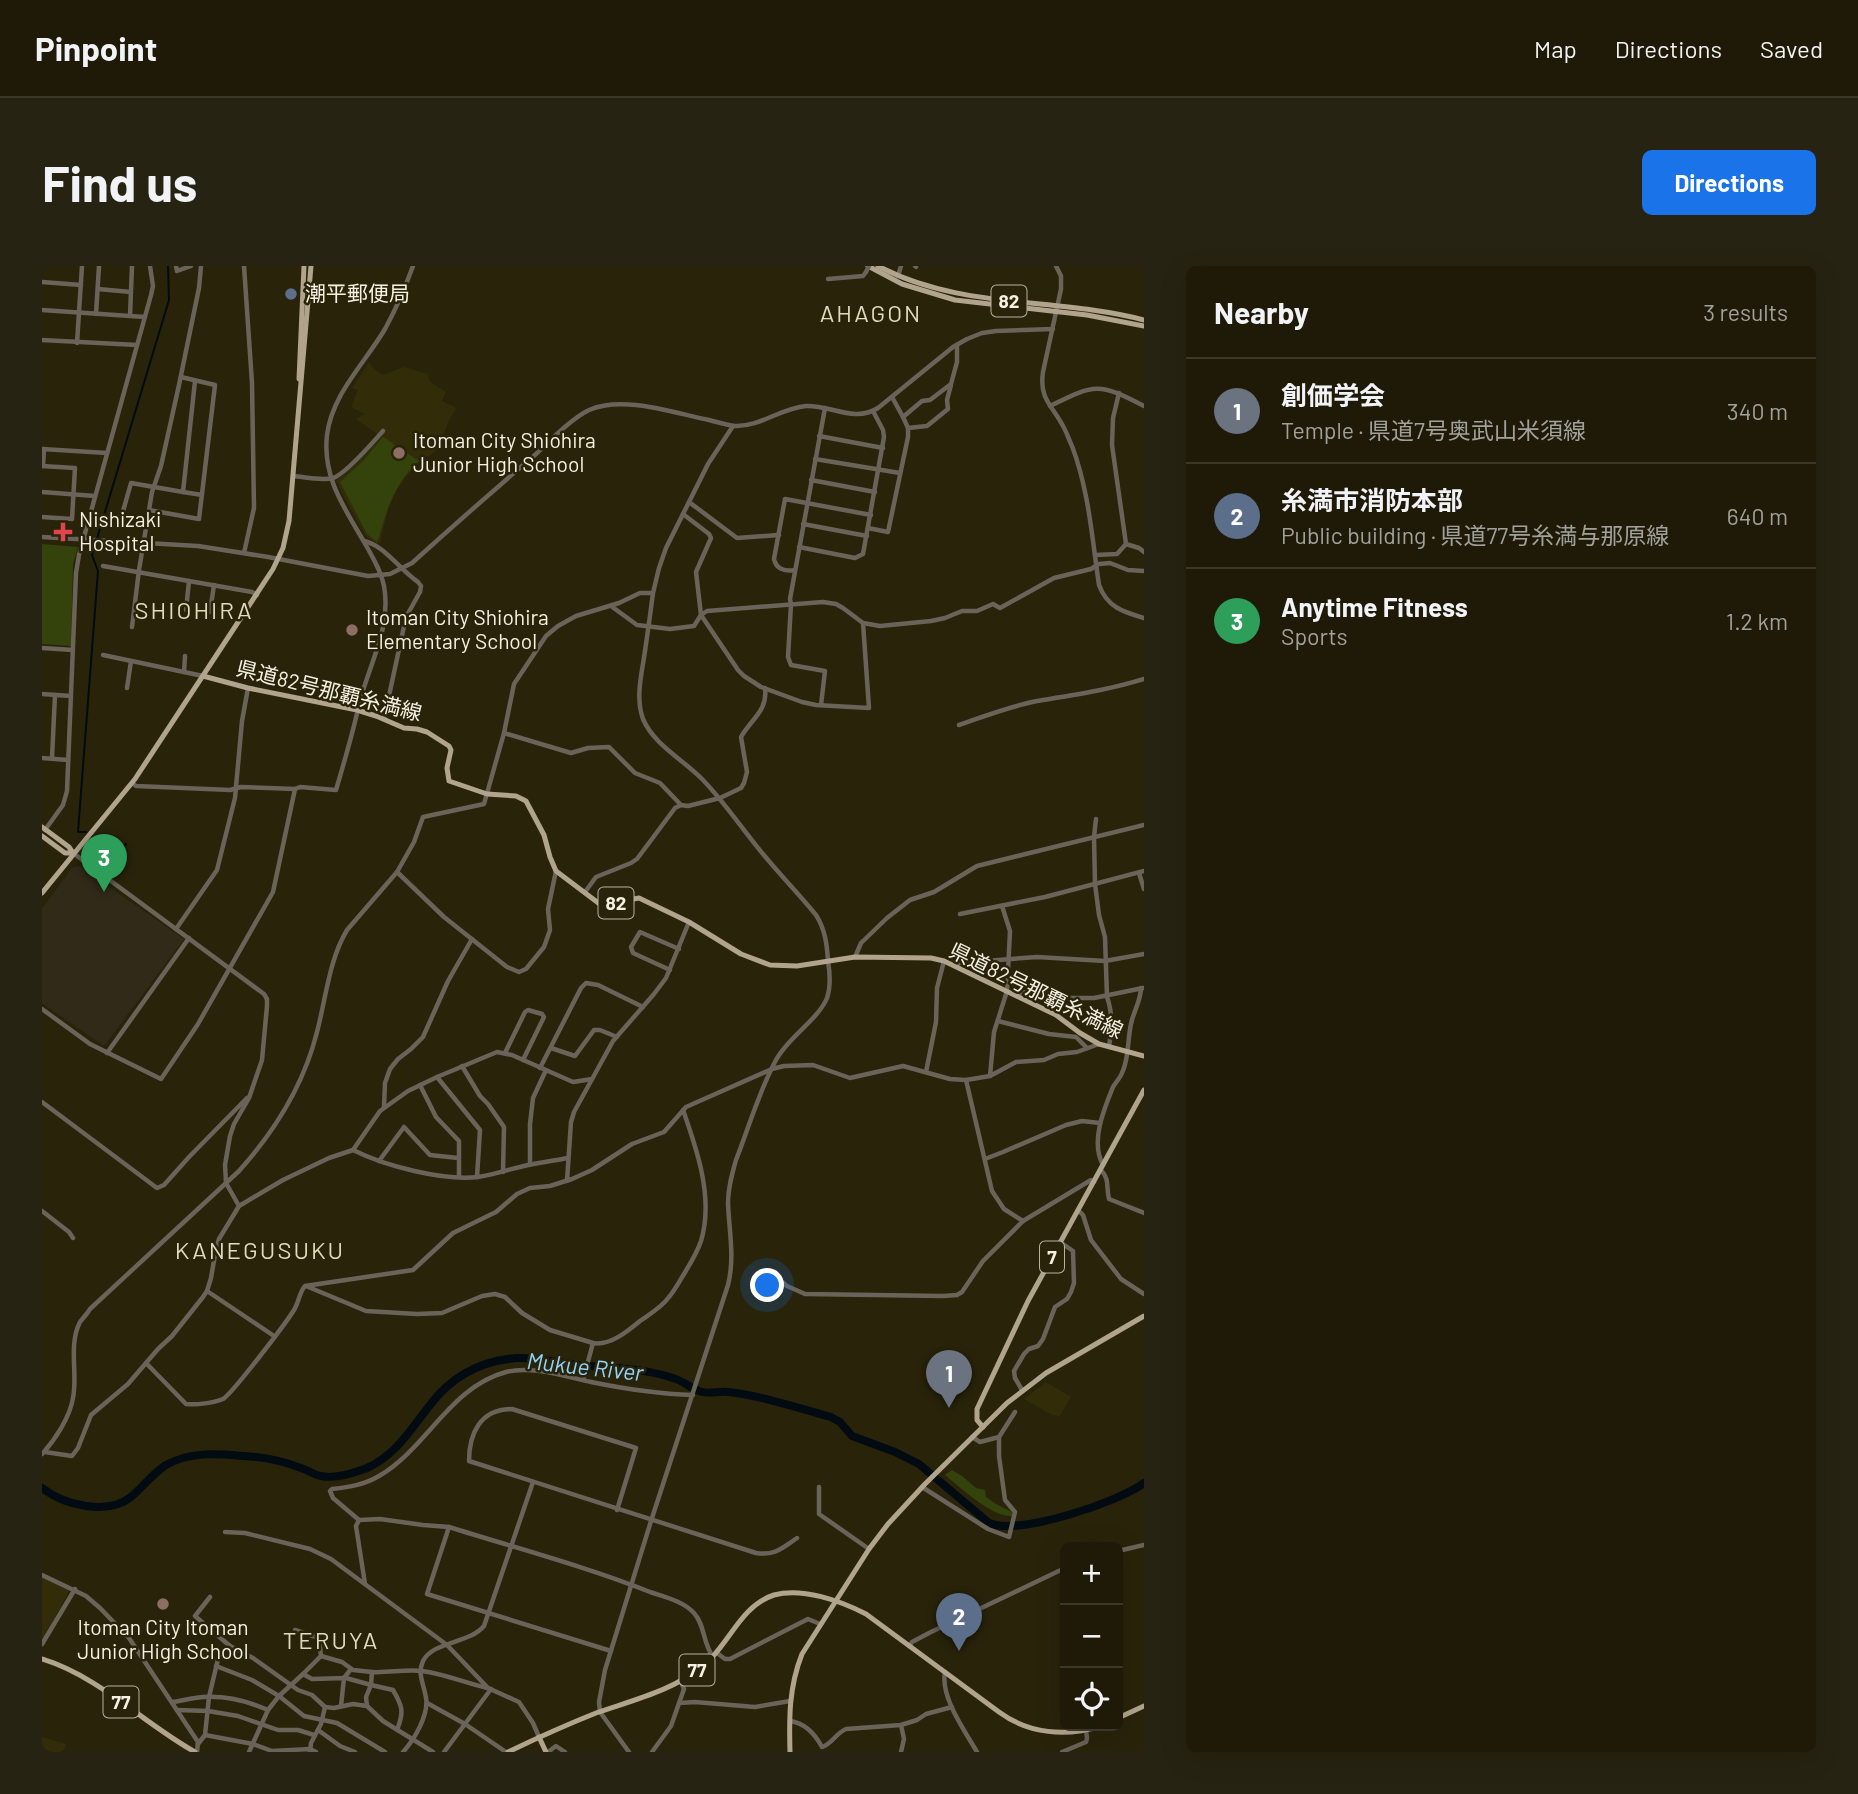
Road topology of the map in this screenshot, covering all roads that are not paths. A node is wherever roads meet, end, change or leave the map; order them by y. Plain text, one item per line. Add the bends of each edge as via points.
1 (82, 266) edge
2 (99, 266) edge
3 (132, 266) edge
4 (150, 266) edge
5 (176, 266) edge
6 (191, 266) edge
7 (201, 266) edge
8 (244, 266) edge
9 (304, 266) edge
10 (311, 266) edge
11 (413, 266) edge
12 (878, 266) edge
13 (901, 266) edge
14 (1056, 266) edge
15 (867, 268) edge
16 (898, 276) junction
17 (828, 279) dead end
18 (42, 282) edge
19 (81, 285) junction
20 (98, 289) junction
21 (131, 292) junction
22 (1057, 308) junction
23 (42, 310) edge
24 (78, 313) junction
25 (96, 314) junction
26 (130, 316) junction
27 (145, 317) junction
28 (1144, 320) edge
29 (1144, 326) edge
30 (1053, 329) junction
31 (42, 340) edge
32 (77, 343) junction
33 (137, 345) junction
34 (957, 345) junction
35 (181, 377) junction
36 (195, 381) junction
37 (951, 384) junction
38 (1119, 393) junction
39 (892, 397) junction
40 (299, 399) junction
41 (1144, 405) edge
42 (1050, 406) junction
43 (825, 408) junction
44 (873, 411) junction
45 (903, 417) junction
46 (733, 426) junction
47 (908, 428) junction
48 (383, 432) dead end
49 (819, 436) junction
50 (883, 447) junction
51 (43, 449) edge
52 (107, 453) junction
53 (815, 458) junction
54 (43, 466) edge
55 (879, 470) junction
56 (900, 473) junction
57 (293, 476) junction
58 (331, 478) junction
59 (811, 480) junction
60 (155, 488) junction
61 (42, 492) edge
62 (183, 492) junction
63 (875, 492) junction
64 (73, 495) junction
65 (202, 495) junction
66 (95, 496) junction
67 (689, 502) junction
68 (807, 503) junction
69 (149, 510) junction
70 (683, 514) junction
71 (871, 514) junction
72 (42, 517) edge
73 (120, 522) dead end
74 (803, 524) junction
75 (868, 528) junction
76 (779, 535) junction
77 (867, 536) junction
78 (42, 537) edge
79 (84, 540) junction
80 (364, 541) junction
81 (144, 543) junction
82 (1126, 544) junction
83 (799, 547) junction
84 (1144, 552) edge
85 (244, 553) junction
86 (1095, 555) junction
87 (278, 559) junction
88 (103, 566) dead end
89 (1096, 567) junction
90 (402, 569) junction
91 (795, 570) junction
92 (1144, 571) edge
93 (139, 573) junction
94 (381, 575) junction
95 (189, 581) junction
96 (214, 586) junction
97 (653, 593) junction
98 (257, 594) junction
99 (791, 604) junction
100 (610, 606) junction
101 (186, 610) dead end
102 (210, 612) dead end
103 (701, 615) junction
104 (1144, 618) edge
105 (863, 623) junction
106 (132, 627) dead end
107 (42, 648) edge
108 (73, 650) junction
109 (103, 655) dead end
110 (185, 656) dead end
111 (131, 661) junction
112 (184, 672) junction
113 (203, 676) junction
114 (1144, 679) edge
115 (127, 688) dead end
116 (248, 688) junction
117 (765, 688) junction
118 (42, 694) edge
119 (55, 695) junction
120 (71, 696) junction
121 (821, 705) junction
122 (357, 710) junction
123 (384, 719) junction
124 (959, 725) dead end
125 (504, 733) junction
126 (42, 758) edge
127 (52, 758) junction
128 (68, 760) junction
129 (132, 783) junction
130 (235, 789) junction
131 (295, 789) junction
132 (487, 794) junction
133 (720, 798) junction
134 (681, 805) junction
135 (1096, 819) dead end
136 (1144, 825) edge
137 (43, 831) edge
138 (1094, 838) junction
139 (73, 853) junction
140 (556, 871) junction
141 (397, 872) junction
142 (1142, 872) edge
143 (1095, 884) junction
144 (1144, 889) edge
145 (584, 892) junction
146 (42, 893) edge
147 (1002, 905) junction
148 (960, 914) dead end
149 (689, 922) junction
150 (176, 929) junction
151 (189, 938) junction
152 (472, 939) junction
153 (680, 949) junction
154 (1144, 954) edge
155 (855, 957) junction
156 (1007, 960) junction
157 (944, 961) junction
158 (1105, 961) junction
159 (828, 962) junction
160 (956, 966) junction
161 (230, 968) junction
162 (670, 970) junction
163 (1143, 988) edge
164 (1007, 991) junction
165 (1017, 996) junction
166 (1107, 997) junction
167 (1141, 1002) edge
168 (643, 1007) junction
169 (42, 1009) edge
170 (998, 1021) junction
171 (1078, 1035) junction
172 (617, 1037) junction
173 (1099, 1044) junction
174 (551, 1048) junction
175 (1087, 1048) junction
176 (1109, 1048) junction
177 (1127, 1052) junction
178 (107, 1053) junction
179 (505, 1053) junction
180 (1144, 1056) edge
181 (523, 1060) junction
182 (462, 1066) junction
183 (540, 1068) junction
184 (772, 1069) junction
185 (547, 1070) junction
186 (926, 1072) junction
187 (990, 1076) junction
188 (437, 1077) junction
189 (592, 1079) junction
190 (966, 1080) junction
191 (420, 1085) junction
192 (1144, 1090) edge
193 (249, 1098) junction
194 (42, 1102) edge
195 (384, 1108) junction
196 (682, 1109) junction
197 (1100, 1123) junction
198 (353, 1150) junction
199 (458, 1158) junction
200 (568, 1158) junction
201 (985, 1159) junction
202 (379, 1161) junction
203 (530, 1164) junction
204 (1102, 1167) junction
205 (503, 1172) junction
206 (459, 1177) junction
207 (477, 1177) junction
208 (567, 1181) junction
209 (1094, 1182) junction
210 (226, 1183) junction
211 (239, 1206) junction
212 (1078, 1210) junction
213 (42, 1211) edge
214 (1144, 1213) edge
215 (1023, 1221) junction
216 (73, 1238) dead end
217 (1060, 1242) junction
218 (775, 1272) dead end
219 (305, 1286) junction
220 (207, 1290) junction
221 (1144, 1294) edge
222 (1144, 1315) edge
223 (274, 1336) junction
224 (593, 1344) junction
225 (146, 1363) junction
226 (583, 1378) junction
227 (1022, 1390) junction
228 (693, 1395) junction
229 (1015, 1412) dead end
230 (983, 1427) junction
231 (972, 1437) junction
232 (999, 1437) junction
233 (43, 1453) edge
234 (533, 1482) junction
235 (924, 1486) junction
236 (819, 1487) dead end
237 (617, 1510) junction
238 (359, 1520) junction
239 (651, 1521) junction
240 (449, 1527) junction
241 (225, 1532) dead end
242 (797, 1538) dead end
243 (1144, 1545) edge
244 (512, 1547) junction
245 (869, 1549) junction
246 (1123, 1550) edge
247 (1060, 1569) edge
248 (42, 1575) edge
249 (631, 1584) junction
250 (366, 1585) junction
251 (75, 1589) junction
252 (210, 1597) dead end
253 (834, 1602) junction
254 (489, 1614) junction
255 (820, 1624) junction
256 (295, 1630) dead end
257 (42, 1644) edge
258 (447, 1645) junction
259 (230, 1646) junction
260 (909, 1646) junction
261 (611, 1651) junction
262 (715, 1655) junction
263 (321, 1656) junction
264 (42, 1659) edge
265 (216, 1666) junction
266 (351, 1669) junction
267 (419, 1671) junction
268 (372, 1672) junction
269 (945, 1672) junction
270 (303, 1674) junction
271 (344, 1678) junction
272 (681, 1682) junction
273 (292, 1684) junction
274 (371, 1685) junction
275 (490, 1688) junction
276 (209, 1696) junction
277 (279, 1696) junction
278 (790, 1701) junction
279 (172, 1702) junction
280 (426, 1703) junction
281 (679, 1703) junction
282 (325, 1706) junction
283 (341, 1706) junction
284 (367, 1706) junction
285 (1144, 1706) edge
286 (952, 1707) junction
287 (177, 1710) junction
288 (268, 1710) junction
289 (208, 1711) junction
290 (600, 1712) junction
291 (1123, 1716) edge
292 (321, 1720) junction
293 (790, 1721) junction
294 (262, 1724) junction
295 (465, 1724) junction
296 (901, 1725) junction
297 (318, 1730) junction
298 (397, 1730) junction
299 (1068, 1731) edge
300 (1086, 1731) edge
301 (205, 1735) junction
302 (314, 1735) junction
303 (539, 1737) junction
304 (413, 1739) junction
305 (198, 1744) junction
306 (253, 1744) junction
307 (310, 1750) edge
308 (196, 1752) edge
309 (249, 1752) edge
310 (316, 1752) edge
311 (355, 1752) edge
312 (385, 1752) edge
313 (402, 1752) edge
314 (433, 1752) edge
315 (444, 1752) edge
316 (507, 1752) edge
317 (547, 1752) edge
318 (565, 1752) edge
319 (629, 1752) edge
320 (652, 1752) edge
321 (790, 1752) edge
322 (901, 1752) edge
323 (977, 1752) edge
324 (1062, 1752) edge

1 - 19 street
2 - 20 street
3 - 21 street
4 - 27 street via 153,286
5 - 6 street via 177,271
7 - 35 street
8 - 85 street via 254,508
9 - 40 main road
10 - 40 main road
11 - 58 street via 385,329 334,408 326,449
12 - 16 main road, 82
13 - 16 street
14 - 22 street via 1061,279
15 - 17 street via 863,276
15 - 22 main road, 82 via 941,297
16 - 22 main road, 82 via 957,295
18 - 19 street
19 - 24 street
20 - 21 street
20 - 25 street
21 - 26 street
22 - 28 main road, 82
22 - 29 main road, 82
22 - 30 street
23 - 24 street
24 - 25 street
24 - 32 street
25 - 26 street
26 - 27 street
27 - 33 street
30 - 34 street via 989,332
30 - 42 street via 1042,381
31 - 32 street
32 - 33 street
33 - 52 street
34 - 37 street
34 - 39 street
35 - 36 street
35 - 60 street
36 - 62 street
36 - 65 street via 215,386
37 - 45 street
37 - 47 street via 948,410 927,426
38 - 41 street
38 - 42 street via 1091,388
38 - 82 street via 1112,445
39 - 44 street
39 - 45 street
40 - 57 main road
42 - 86 street via 1077,461
43 - 44 street via 855,415
43 - 46 street via 797,407
43 - 49 street
44 - 50 street via 883,430
45 - 47 street
46 - 67 street
46 - 90 street via 634,404 589,411
47 - 56 street
48 - 58 street
49 - 50 street
49 - 53 street
50 - 55 street
51 - 52 street
51 - 54 street
52 - 66 street
53 - 55 street
53 - 59 street
54 - 64 street via 75,468
55 - 56 street
55 - 63 street
56 - 75 street via 888,532
57 - 58 street
57 - 87 main road via 288,528
58 - 80 street
59 - 63 street
59 - 68 street
60 - 62 street
60 - 69 street
60 - 73 street via 131,483
61 - 64 street
62 - 65 street
63 - 71 street
64 - 66 street
64 - 72 street via 72,519
65 - 69 street via 199,519
66 - 79 street
67 - 70 street
67 - 76 street via 737,538
68 - 71 street
68 - 74 street
68 - 76 street via 785,499
69 - 81 street
70 - 97 street via 666,548
70 - 103 street via 711,538 696,572
71 - 75 street
74 - 77 street
74 - 83 street
75 - 77 street
76 - 91 street via 775,565
77 - 83 street via 863,554 855,558
78 - 79 street
79 - 81 street
79 - 108 street via 76,573
80 - 90 street
80 - 94 street
81 - 85 street
81 - 93 street
82 - 84 street
82 - 86 street via 1117,554
83 - 91 street
85 - 87 street
86 - 89 street
87 - 94 street
87 - 98 main road
88 - 93 street
89 - 92 street via 1110,563
89 - 104 street via 1109,603
89 - 105 street via 1054,578 1000,608 993,604 904,624
90 - 94 street
90 - 123 street via 421,586 406,617
91 - 99 street
93 - 95 street
93 - 106 street
94 - 122 street via 385,623
95 - 96 street
95 - 101 street
96 - 98 street
96 - 102 street
97 - 100 street via 640,593
97 - 133 street, bridge via 640,709 656,739
98 - 113 main road
99 - 103 street
99 - 105 street via 836,604
99 - 121 street via 789,662 825,671
100 - 103 street via 637,625 670,629 694,626
100 - 125 street via 568,619 545,636 514,684
103 - 117 street via 738,670
105 - 121 street via 869,708
107 - 108 street
108 - 120 street
109 - 111 street
110 - 112 street
111 - 112 street
111 - 115 street
112 - 113 street
113 - 116 main road, 県道82号那覇糸満線
113 - 129 main road
114 - 124 street via 1035,702
116 - 122 main road, 県道82号那覇糸満線
116 - 130 street
117 - 121 street
117 - 133 street via 762,710 741,737 747,772 744,783
118 - 119 street
119 - 120 street
119 - 127 street
120 - 128 street
122 - 123 main road, 県道82号那覇糸満線
122 - 131 street via 336,790
123 - 132 main road, 県道82号那覇糸満線 via 427,732 449,746 449,781
125 - 132 street
125 - 134 street via 571,753 609,747 635,773 660,783
126 - 127 street
127 - 128 street
128 - 137 street via 65,799
129 - 130 street
129 - 139 main road
130 - 131 street
130 - 150 street via 217,870
131 - 161 street via 273,892
132 - 140 main road, 県道82号那覇糸満線 via 526,801
132 - 141 street via 484,804 423,817
133 - 134 street
133 - 159 street via 816,915 826,940
134 - 145 street via 637,859 596,877
135 - 138 street
136 - 138 street
137 - 139 main road via 65,853
138 - 143 street
138 - 155 street via 977,866 934,892 910,900 861,943
139 - 146 main road
139 - 150 street
140 - 145 main road, 県道82号那覇糸満線 / 82
140 - 152 street via 548,909 550,930 544,947 526,969 514,971
141 - 152 street
141 - 210 street via 341,940 305,1070 261,1144
142 - 143 street
142 - 144 street
143 - 147 street
143 - 158 street
145 - 149 main road, 県道82号那覇糸満線 / 82 via 601,905 639,898
147 - 148 street
147 - 156 street via 1010,931
149 - 153 street
149 - 159 main road, 県道82号那覇糸満線 / 82 via 741,954 770,965
150 - 151 street
151 - 161 street
151 - 178 street
152 - 195 street via 423,1037 390,1069
153 - 162 street
153 - 162 street via 639,932 631,947 633,953
154 - 158 street
155 - 157 main road, 県道82号那覇糸満線 / 82
155 - 159 main road, 県道82号那覇糸満線 / 82
156 - 158 street
156 - 160 street
156 - 164 street
157 - 160 main road, 県道82号那覇糸満線 / 82
157 - 186 street
158 - 166 street
159 - 184 street via 827,997
160 - 164 main road, 県道82号那覇糸満線 / 82
161 - 178 street via 161,1079
161 - 193 street via 267,999 262,1060
162 - 168 street
163 - 166 street
163 - 167 street
164 - 165 main road, 県道82号那覇糸満線 / 82
164 - 170 street
165 - 166 street via 1021,992 1063,998
165 - 171 main road, 県道82号那覇糸満線 / 82 via 1056,1015
166 - 176 street via 1112,1030
167 - 177 street via 1131,1023
168 - 172 street
168 - 174 street via 586,983
169 - 178 street
170 - 171 street via 1049,1034
170 - 187 street
171 - 173 main road, 県道82号那覇糸満線 / 82
171 - 175 street
172 - 174 street via 594,1030 575,1056
172 - 189 street
173 - 175 street
173 - 176 main road, 県道82号那覇糸満線 / 82
174 - 183 street
175 - 187 street via 1016,1062
176 - 177 main road, 県道82号那覇糸満線 / 82
177 - 180 main road, 県道82号那覇糸満線 / 82
177 - 197 street
179 - 181 street
179 - 181 street via 525,1012 531,1010 544,1017
179 - 182 street via 492,1053
181 - 183 street
182 - 188 street
182 - 205 street via 504,1127
183 - 185 street
184 - 186 street via 813,1065 850,1079 897,1066
184 - 196 street
184 - 228 street via 732,1176 728,1203 731,1273
185 - 189 street via 573,1082
185 - 203 street via 533,1098
186 - 190 street
187 - 190 street
188 - 191 street
188 - 207 street via 480,1130
189 - 200 street via 572,1117
190 - 201 street
191 - 195 street
191 - 199 street via 436,1117 459,1140
192 - 204 main road, 7
193 - 194 street via 158,1188
193 - 210 street via 230,1136
195 - 198 street
196 - 208 street via 664,1132 632,1144
196 - 224 street via 705,1194 701,1241 664,1303 626,1332
197 - 201 street via 1066,1125
197 - 204 street via 1097,1145
198 - 202 street
198 - 211 street via 283,1180
199 - 202 street via 430,1155 404,1127
199 - 206 street
200 - 203 street
200 - 208 street
201 - 215 street via 996,1200
202 - 206 street
203 - 205 street
204 - 209 main road, 7
204 - 214 street via 1109,1199
205 - 207 street
206 - 207 street
208 - 219 street via 517,1194 496,1212 453,1233 413,1270
209 - 212 main road, 7
209 - 215 street
210 - 211 street
210 - 233 street via 80,1323 71,1407
211 - 220 street via 219,1239
212 - 217 main road, 7
212 - 221 street via 1091,1240 1121,1279
213 - 216 street
215 - 218 street via 957,1295 805,1294 787,1286
217 - 227 street via 1073,1251 1074,1283 1067,1299 1055,1307 1043,1339 1024,1354 1014,1371
217 - 230 main road, 7 via 977,1409
219 - 223 street via 295,1309
219 - 224 street via 366,1311 417,1314 442,1312 495,1294 550,1330
220 - 223 street
220 - 225 street
222 - 227 main road
223 - 225 street via 222,1400 186,1404
224 - 226 street
225 - 233 street via 91,1415 72,1456
226 - 228 street via 656,1394
226 - 238 street via 518,1370 474,1387 381,1475 330,1491
227 - 230 main road
228 - 239 street
229 - 232 street
230 - 231 main road
231 - 232 street via 980,1442
231 - 235 main road
232 - 235 street via 1005,1500 1015,1511 1009,1537 988,1529
234 - 237 street
234 - 237 street via 468,1461 473,1432 493,1413 512,1409 636,1448
234 - 244 street
235 - 245 main road
236 - 245 street via 819,1514
237 - 239 street
238 - 240 street
238 - 250 street via 356,1525
239 - 242 street via 760,1554 775,1553
239 - 249 street
240 - 244 street
240 - 254 street via 427,1594
241 - 250 street via 245,1532 310,1549
243 - 246 street
244 - 249 street
244 - 254 street
245 - 253 main road
247 - 260 street
248 - 251 street
249 - 261 street
249 - 262 street via 694,1613
250 - 258 street
251 - 257 street
251 - 279 street via 120,1628
252 - 259 street via 195,1616
253 - 255 main road
253 - 260 main road, 77 via 866,1614
253 - 262 main road, 77 via 797,1592 766,1598 744,1617
254 - 258 street via 481,1630
254 - 261 street
255 - 262 street via 808,1619 730,1659
255 - 278 main road via 799,1662
256 - 263 street via 319,1638
258 - 267 street via 430,1652
258 - 275 street
259 - 265 street via 219,1655
259 - 273 street
260 - 269 main road, 77
261 - 290 street
262 - 272 main road, 77
263 - 266 street
263 - 270 street
264 - 308 main road, 77 via 87,1679
265 - 276 street
265 - 277 street
266 - 268 street
266 - 271 street
267 - 268 street
267 - 275 street
267 - 280 street
268 - 274 street
269 - 286 street via 943,1680
269 - 299 main road, 77 via 1017,1724
270 - 271 street via 312,1679
270 - 273 street
271 - 274 street
271 - 283 street
272 - 281 street via 684,1689
272 - 290 main road, 77
273 - 277 street
273 - 282 street
274 - 284 street
274 - 298 street via 393,1690 400,1701 403,1715
275 - 295 street
275 - 303 street via 519,1702
276 - 279 street
276 - 288 street
276 - 289 street
277 - 288 street
277 - 292 street via 304,1716
278 - 281 street via 755,1707
278 - 293 main road
279 - 287 street
280 - 295 street
280 - 304 street
281 - 320 street via 671,1726
282 - 283 street
282 - 292 street
283 - 284 street
284 - 298 street
285 - 291 main road
286 - 296 street
286 - 323 street
287 - 289 street
287 - 305 street
288 - 294 street
289 - 294 street
289 - 301 street
290 - 303 main road, 77
290 - 319 street
292 - 297 street
292 - 312 street via 337,1723
293 - 296 street via 806,1727 822,1747 846,1729
293 - 321 main road
294 - 302 street
294 - 306 street
295 - 315 street
295 - 316 street
296 - 322 street
297 - 302 street
297 - 311 street
298 - 304 street
300 - 324 street via 1086,1742
301 - 305 street
301 - 306 street
302 - 307 street
303 - 316 main road, 77
303 - 317 main road
304 - 313 street
304 - 314 street
305 - 308 street
306 - 307 street via 272,1751
306 - 309 street
307 - 310 street
317 - 318 street via 556,1746

